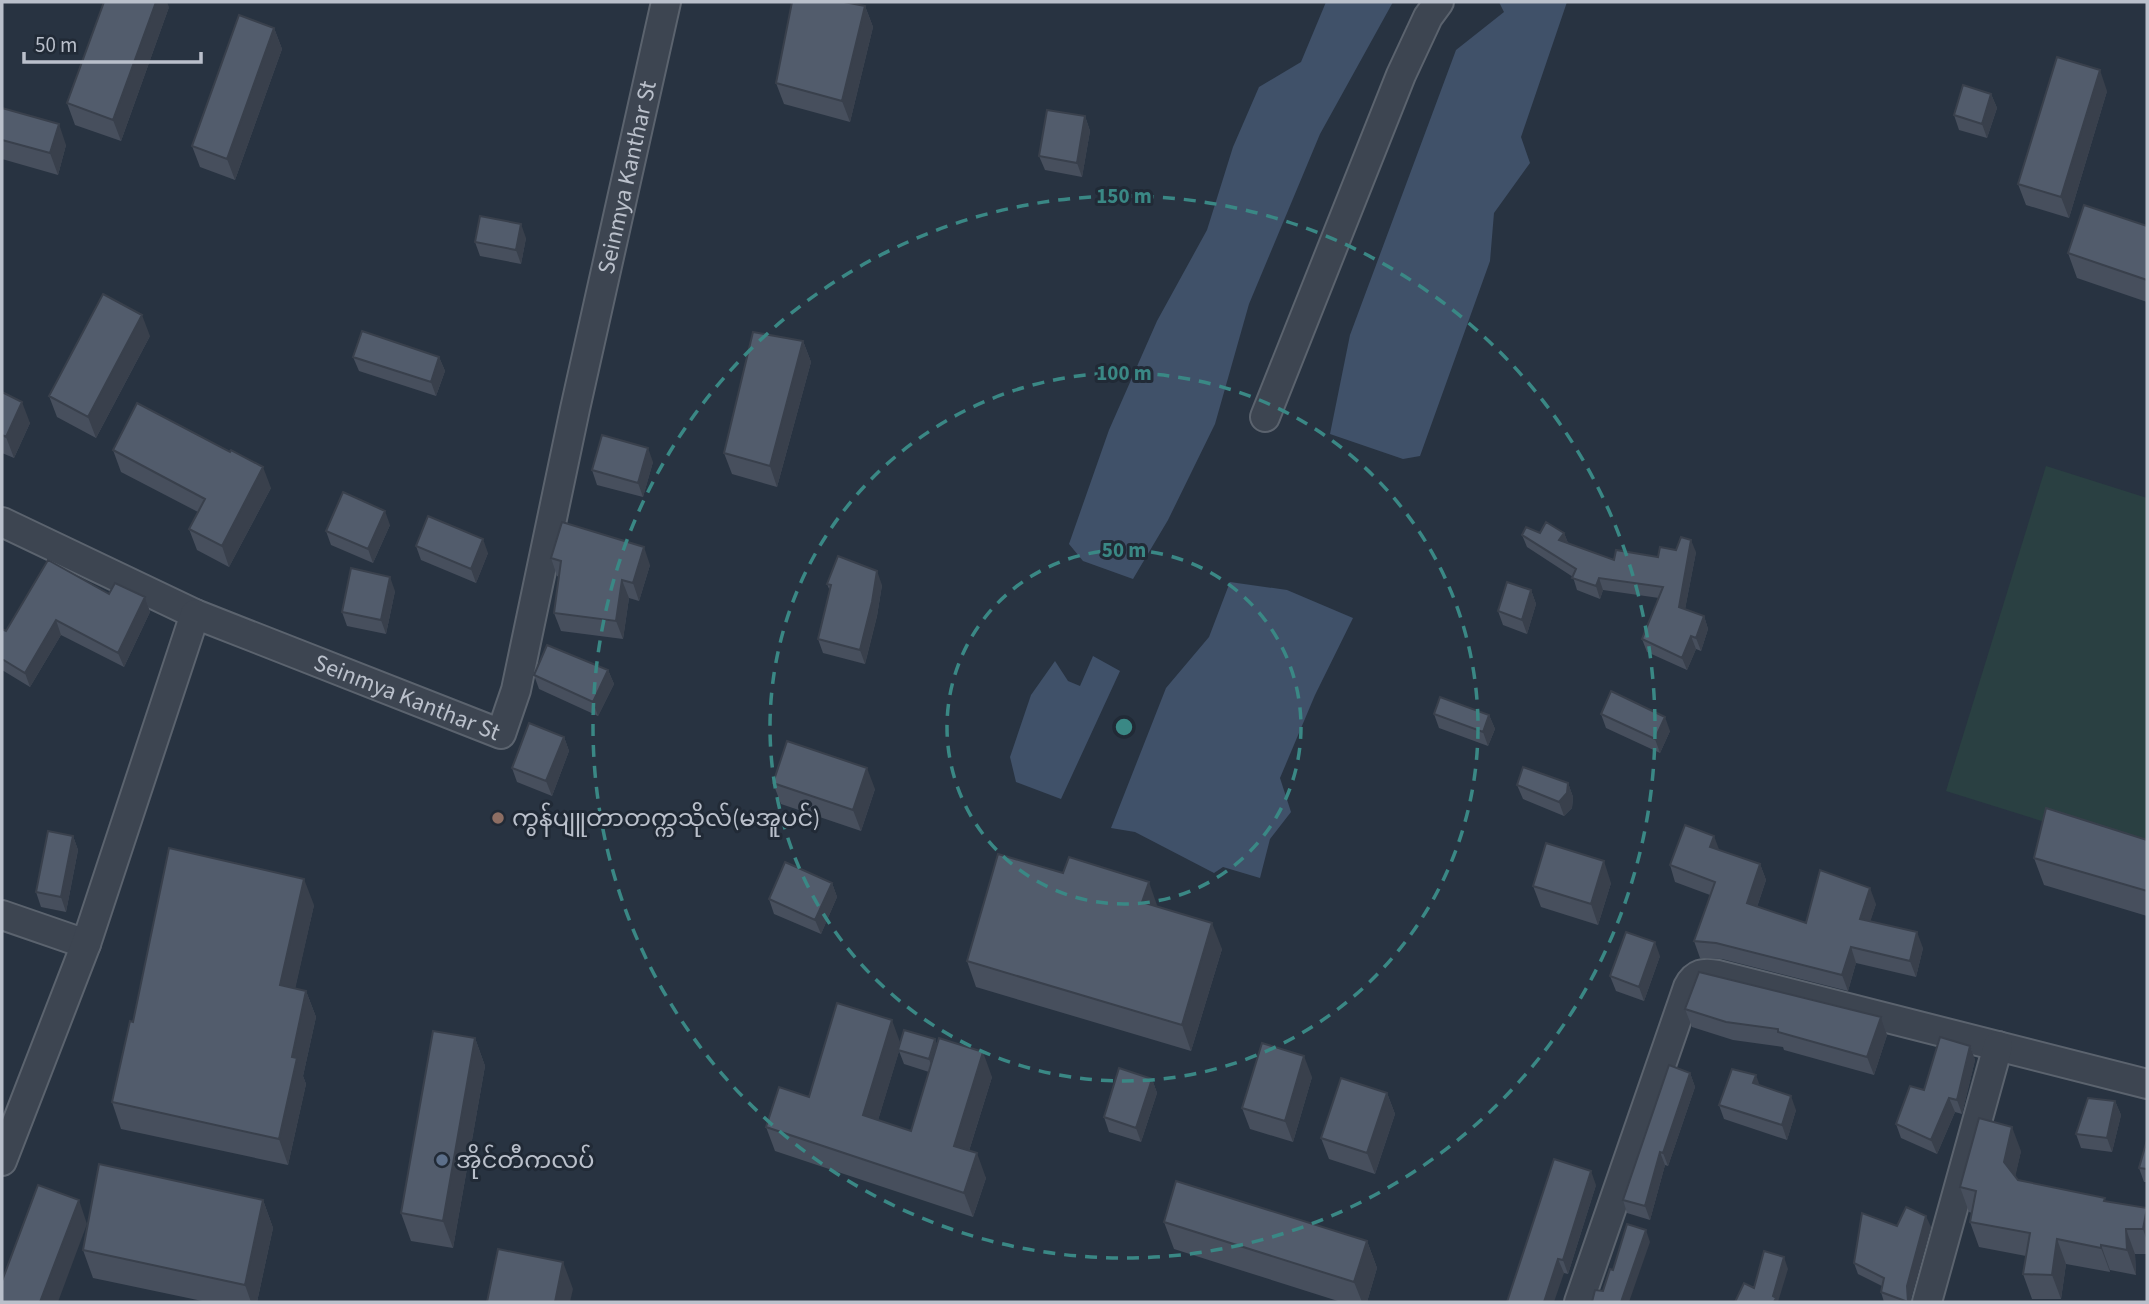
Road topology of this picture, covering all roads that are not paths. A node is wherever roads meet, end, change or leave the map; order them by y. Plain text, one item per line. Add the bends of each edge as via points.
1 (666, 2) edge
2 (1439, 2) edge
3 (1265, 417) dead end
4 (2, 522) edge
5 (195, 614) junction
6 (2, 915) edge
7 (86, 944) junction
8 (1998, 1046) junction
9 (2147, 1084) edge
10 (2, 1161) edge
11 (1579, 1302) edge
12 (1927, 1302) edge

1 - 5 street, Seinmya Kanthar St via 516,690 501,734
2 - 3 street via 1401,75
4 - 5 street
5 - 7 street
6 - 7 street
7 - 10 street
8 - 9 street
8 - 11 street via 1718,975 1691,979
8 - 12 street

